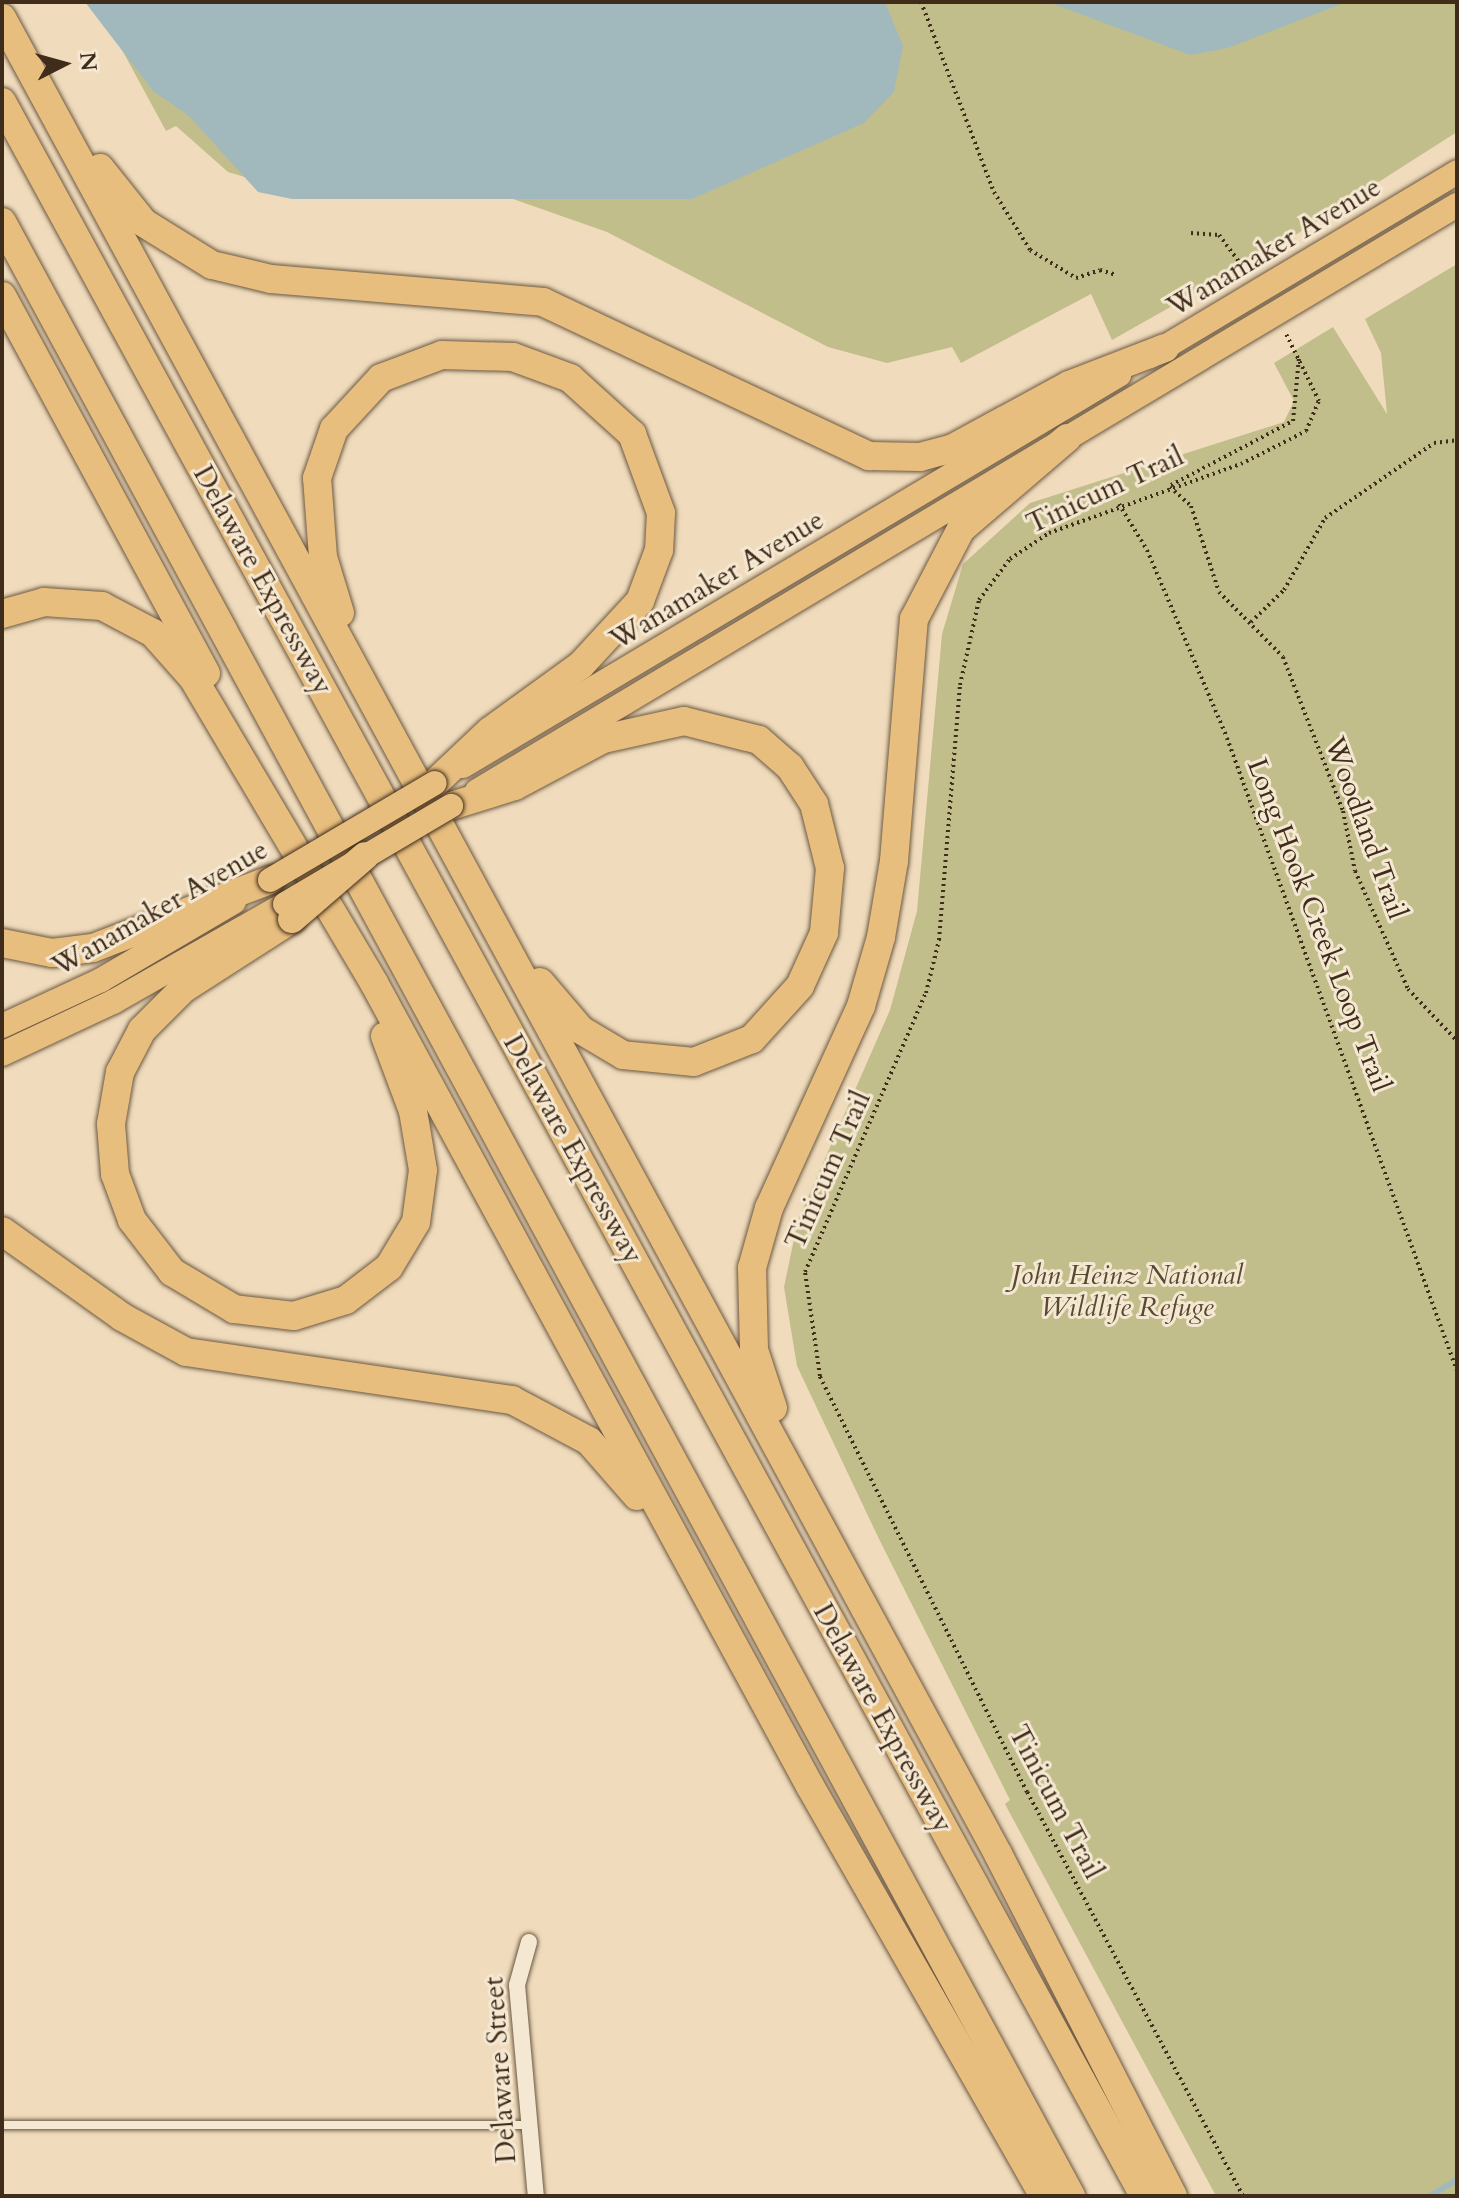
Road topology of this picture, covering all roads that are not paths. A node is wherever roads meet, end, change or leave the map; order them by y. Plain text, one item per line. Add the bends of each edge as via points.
1 (2, 18) edge
2 (36, 80) junction
3 (2, 102) edge
4 (1457, 172) edge
5 (1457, 205) edge
6 (2, 222) edge
7 (2, 296) edge
8 (1165, 348) junction
9 (1067, 438) junction
10 (2, 614) edge
11 (378, 711) junction
12 (262, 789) junction
13 (443, 795) junction
14 (365, 856) joint
15 (466, 874) junction
16 (282, 901) junction
17 (342, 932) junction
18 (2, 943) edge
19 (2, 1026) edge
20 (2, 1054) edge
21 (2, 1231) edge
22 (828, 1542) junction
23 (701, 1584) junction
24 (529, 1942) dead end
25 (2, 2125) edge
26 (526, 2125) junction
27 (536, 2196) edge
28 (1044, 2196) edge
29 (1071, 2196) edge
30 (1144, 2196) edge
31 (1173, 2196) edge

1 - 2 highway
2 - 8 highway via 134,213 197,259 271,279 543,302 869,456 920,457 953,448 1069,385
2 - 11 highway
3 - 30 highway, Delaware Expressway
4 - 8 main road, Wanamaker Avenue
5 - 9 main road, Wanamaker Avenue
6 - 29 highway, Delaware Expressway
7 - 12 highway
8 - 13 main road, Wanamaker Avenue
9 - 13 main road, Wanamaker Avenue
9 - 22 highway via 961,529 920,598 908,650 894,861 881,937 856,1017 756,1249 749,1306 759,1371
10 - 12 highway via 73,601 139,623 180,660
11 - 13 highway via 335,602 319,532 317,478 334,429 381,378 442,355 496,354 570,378 605,403 644,455 661,513 655,567 618,631
11 - 15 highway
12 - 17 highway
13 - 14 main road, Wanamaker Avenue, bridge
13 - 15 highway via 515,786 621,732 684,721 728,728 775,752 803,784 822,825 830,890 818,950 776,1017 723,1054 666,1063 623,1055 581,1030
13 - 16 main road, Wanamaker Avenue, bridge
14 - 16 highway, bridge
15 - 22 highway
16 - 17 highway via 154,1016 127,1057 112,1107 115,1174 140,1234 185,1283 248,1313 308,1313 358,1293 397,1256 420,1207 423,1156 413,1111
16 - 18 highway via 93,948 52,953
16 - 19 main road, Wanamaker Avenue via 136,961
16 - 20 main road, Wanamaker Avenue via 137,990
17 - 23 highway
21 - 23 highway via 122,1317 186,1352 475,1393 552,1417 617,1469
22 - 31 highway
23 - 28 highway
24 - 26 street, Delaware Street via 517,1985
25 - 26 lane
26 - 27 street, Delaware Street

